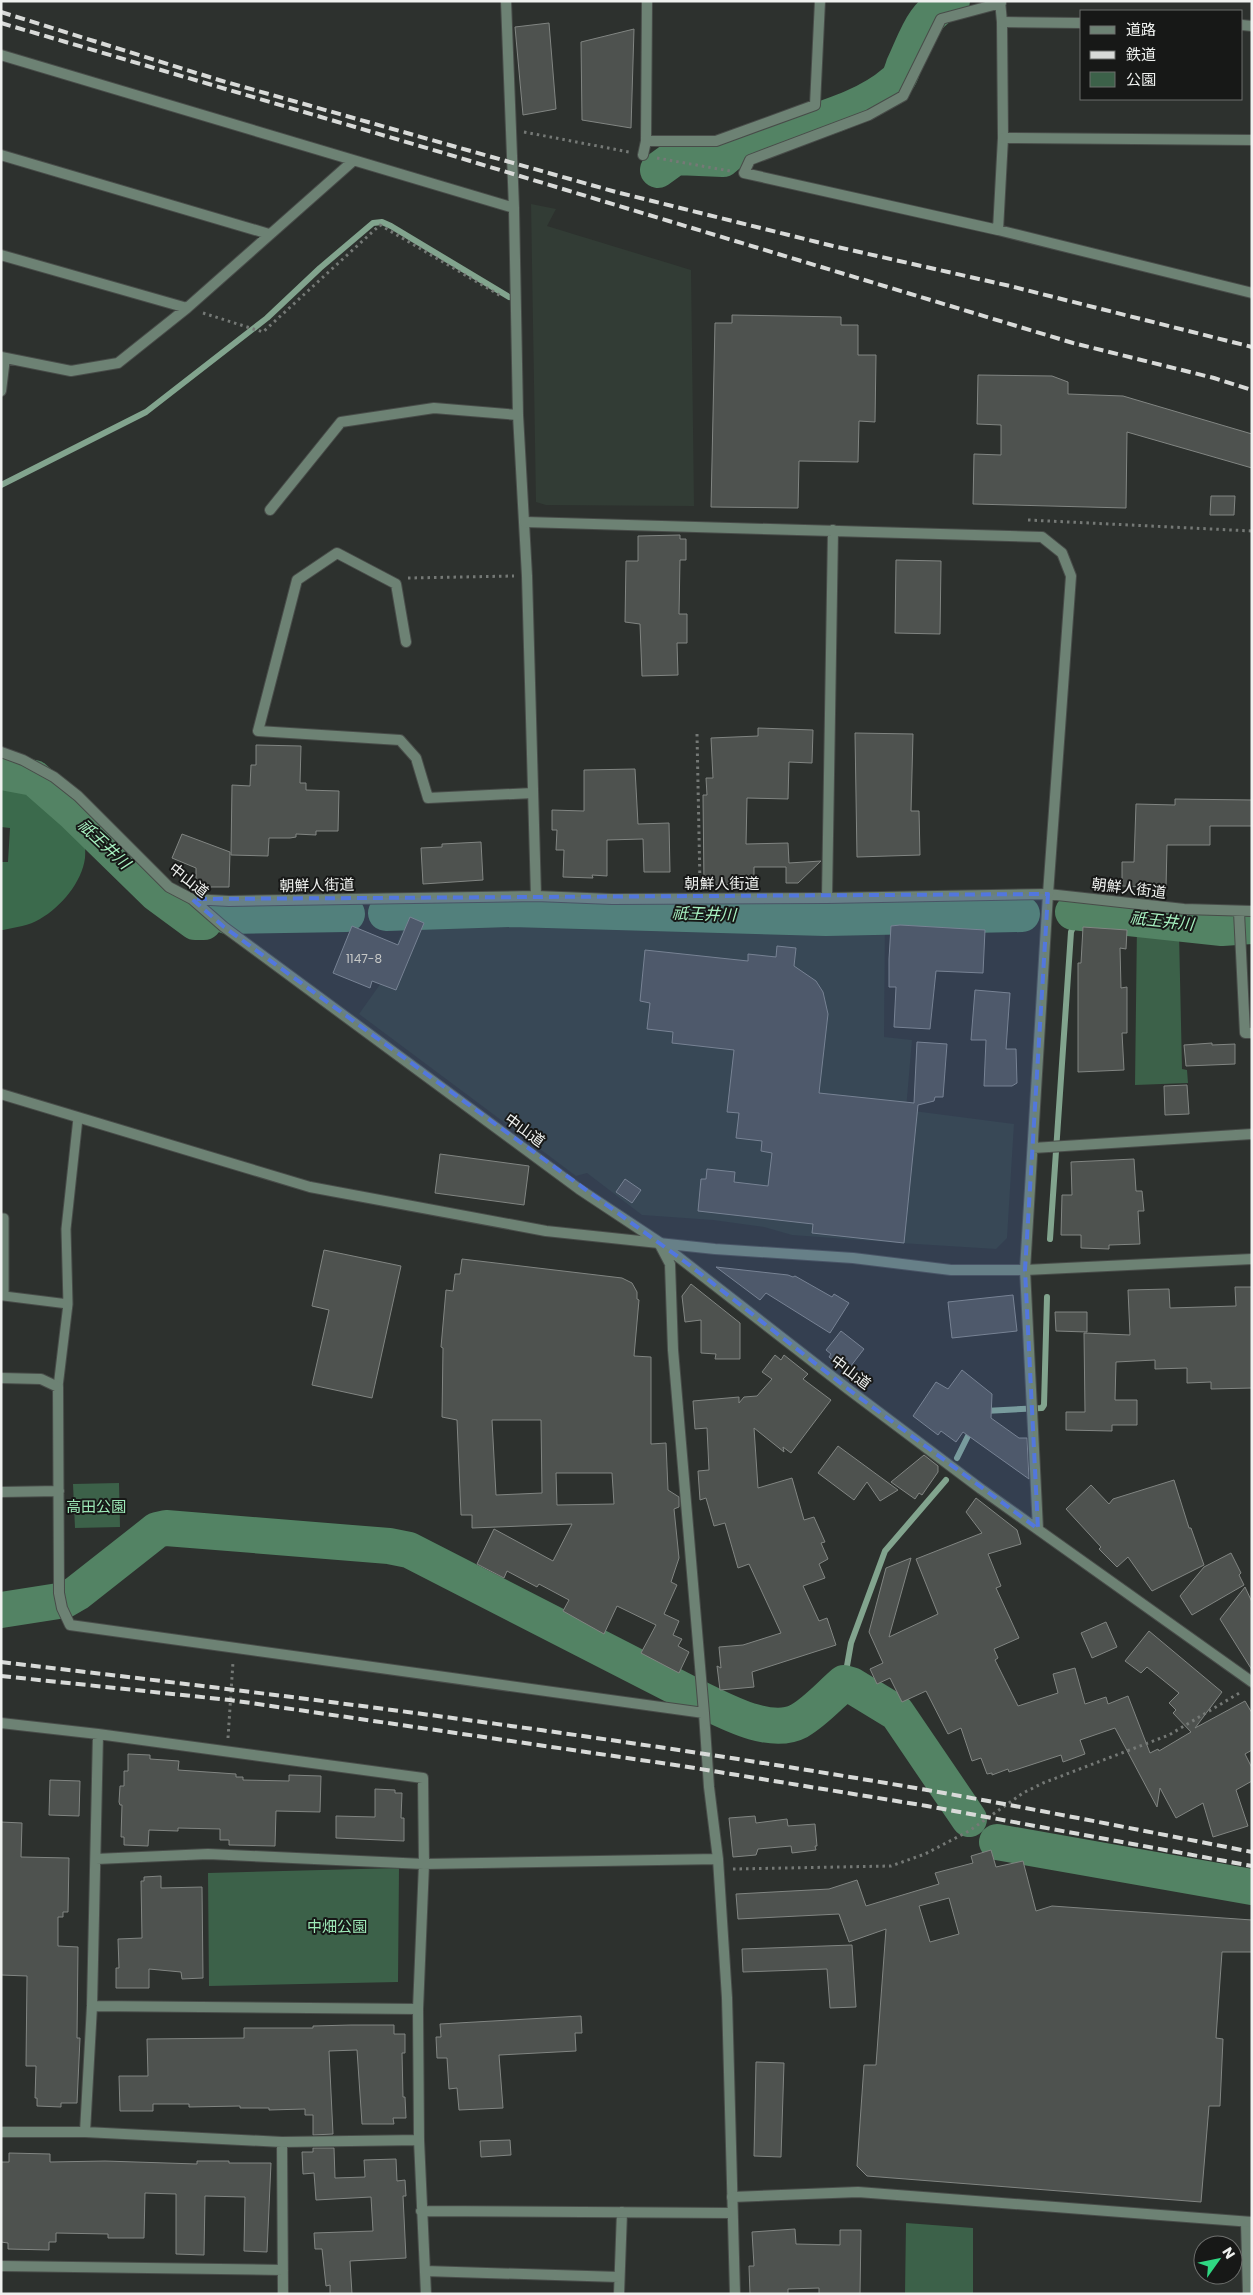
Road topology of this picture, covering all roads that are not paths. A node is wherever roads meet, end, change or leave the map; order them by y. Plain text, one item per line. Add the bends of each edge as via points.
1 (506, 1) edge
2 (647, 1) edge
3 (820, 1) edge
4 (1000, 2) edge
5 (1002, 22) junction
6 (1080, 23) edge
7 (1, 54) edge
8 (1003, 138) junction
9 (1252, 140) edge
10 (646, 141) junction
11 (1, 155) edge
12 (643, 155) road end
13 (353, 160) junction
14 (514, 208) junction
15 (998, 230) junction
16 (269, 234) junction
17 (1, 255) edge
18 (1252, 293) edge
19 (187, 308) junction
20 (3, 358) edge
21 (1, 391) edge
22 (518, 415) junction
23 (270, 510) dead end
24 (525, 522) junction
25 (833, 530) junction
26 (406, 642) dead end
27 (1, 752) edge
28 (533, 793) junction
29 (1048, 894) junction
30 (536, 896) junction
31 (827, 898) junction
32 (192, 899) junction
33 (1252, 911) edge
34 (1239, 917) junction
35 (1252, 1033) edge
36 (1, 1094) edge
37 (78, 1118) junction
38 (1252, 1134) edge
39 (1033, 1148) junction
40 (1, 1218) edge
41 (659, 1242) junction
42 (1252, 1259) edge
43 (1025, 1270) junction
44 (68, 1304) junction
45 (1, 1378) edge
46 (58, 1387) junction
47 (59, 1491) junction
48 (1, 1492) edge
49 (1038, 1529) junction
50 (1252, 1682) edge
51 (704, 1714) junction
52 (1, 1723) edge
53 (98, 1734) junction
54 (96, 1859) junction
55 (424, 1864) junction
56 (719, 1864) junction
57 (92, 2006) junction
58 (418, 2009) junction
59 (1, 2132) edge
60 (84, 2132) junction
61 (418, 2140) junction
62 (282, 2142) junction
63 (732, 2197) junction
64 (421, 2211) junction
65 (622, 2212) junction
66 (731, 2213) junction
67 (1249, 2222) edge
68 (1, 2266) edge
69 (283, 2270) junction
70 (425, 2271) junction
71 (619, 2277) junction
72 (284, 2294) edge
73 (426, 2294) edge
74 (619, 2294) edge
75 (735, 2294) edge
76 (1248, 2294) edge

1 - 14 street
2 - 10 street
3 - 10 street via 815,105 716,141
4 - 5 street
4 - 15 street via 941,19 903,96 869,115 750,160 744,173
5 - 6 street
5 - 8 street
7 - 13 street
8 - 9 street
8 - 15 street
10 - 12 street
11 - 16 street
13 - 14 street
13 - 16 street
14 - 22 street
15 - 18 street
16 - 19 street
17 - 19 street
19 - 20 street via 118,363 71,371
20 - 21 street
22 - 23 street via 434,408 342,422
22 - 24 street
24 - 25 street
24 - 28 street
25 - 29 street via 1042,537 1062,553 1071,576
25 - 31 street
26 - 28 street via 396,584 337,553 297,580 258,731 400,740 416,758 428,798
27 - 32 street, 中山道 via 54,777 78,796 169,887
28 - 30 street
29 - 31 street, 朝鮮人街道
29 - 34 street, 朝鮮人街道
29 - 39 street
30 - 31 street, 朝鮮人街道
30 - 32 street, 朝鮮人街道
32 - 41 street, 中山道 via 224,927 579,1189
33 - 34 street, 朝鮮人街道
34 - 35 street via 1245,1033
36 - 37 street
37 - 41 street via 310,1187 546,1231
37 - 44 lane via 66,1229
38 - 39 street
39 - 43 street
40 - 44 lane via 4,1218 4,1296
41 - 43 street via 853,1258 951,1270
41 - 49 street, 中山道 via 856,1395
41 - 51 street via 670,1264 673,1350
42 - 43 street
43 - 49 street
44 - 46 lane
45 - 46 street via 42,1379
46 - 47 street
47 - 48 street
47 - 51 street via 59,1593 70,1625
49 - 50 street, 中山道
51 - 56 street
52 - 53 street
53 - 54 street
53 - 55 street via 423,1778
54 - 55 street via 208,1854
54 - 57 street
55 - 56 street
55 - 58 street
56 - 63 street via 727,1998
57 - 58 street
57 - 60 street
58 - 61 street
59 - 60 street
60 - 62 street
61 - 62 street
61 - 64 street
62 - 69 street
63 - 66 street
63 - 67 street via 858,2192
64 - 65 street
64 - 70 street
65 - 66 street
65 - 71 street
66 - 75 street
67 - 76 street
68 - 69 street
69 - 72 street
70 - 71 street
70 - 73 street
71 - 74 street

